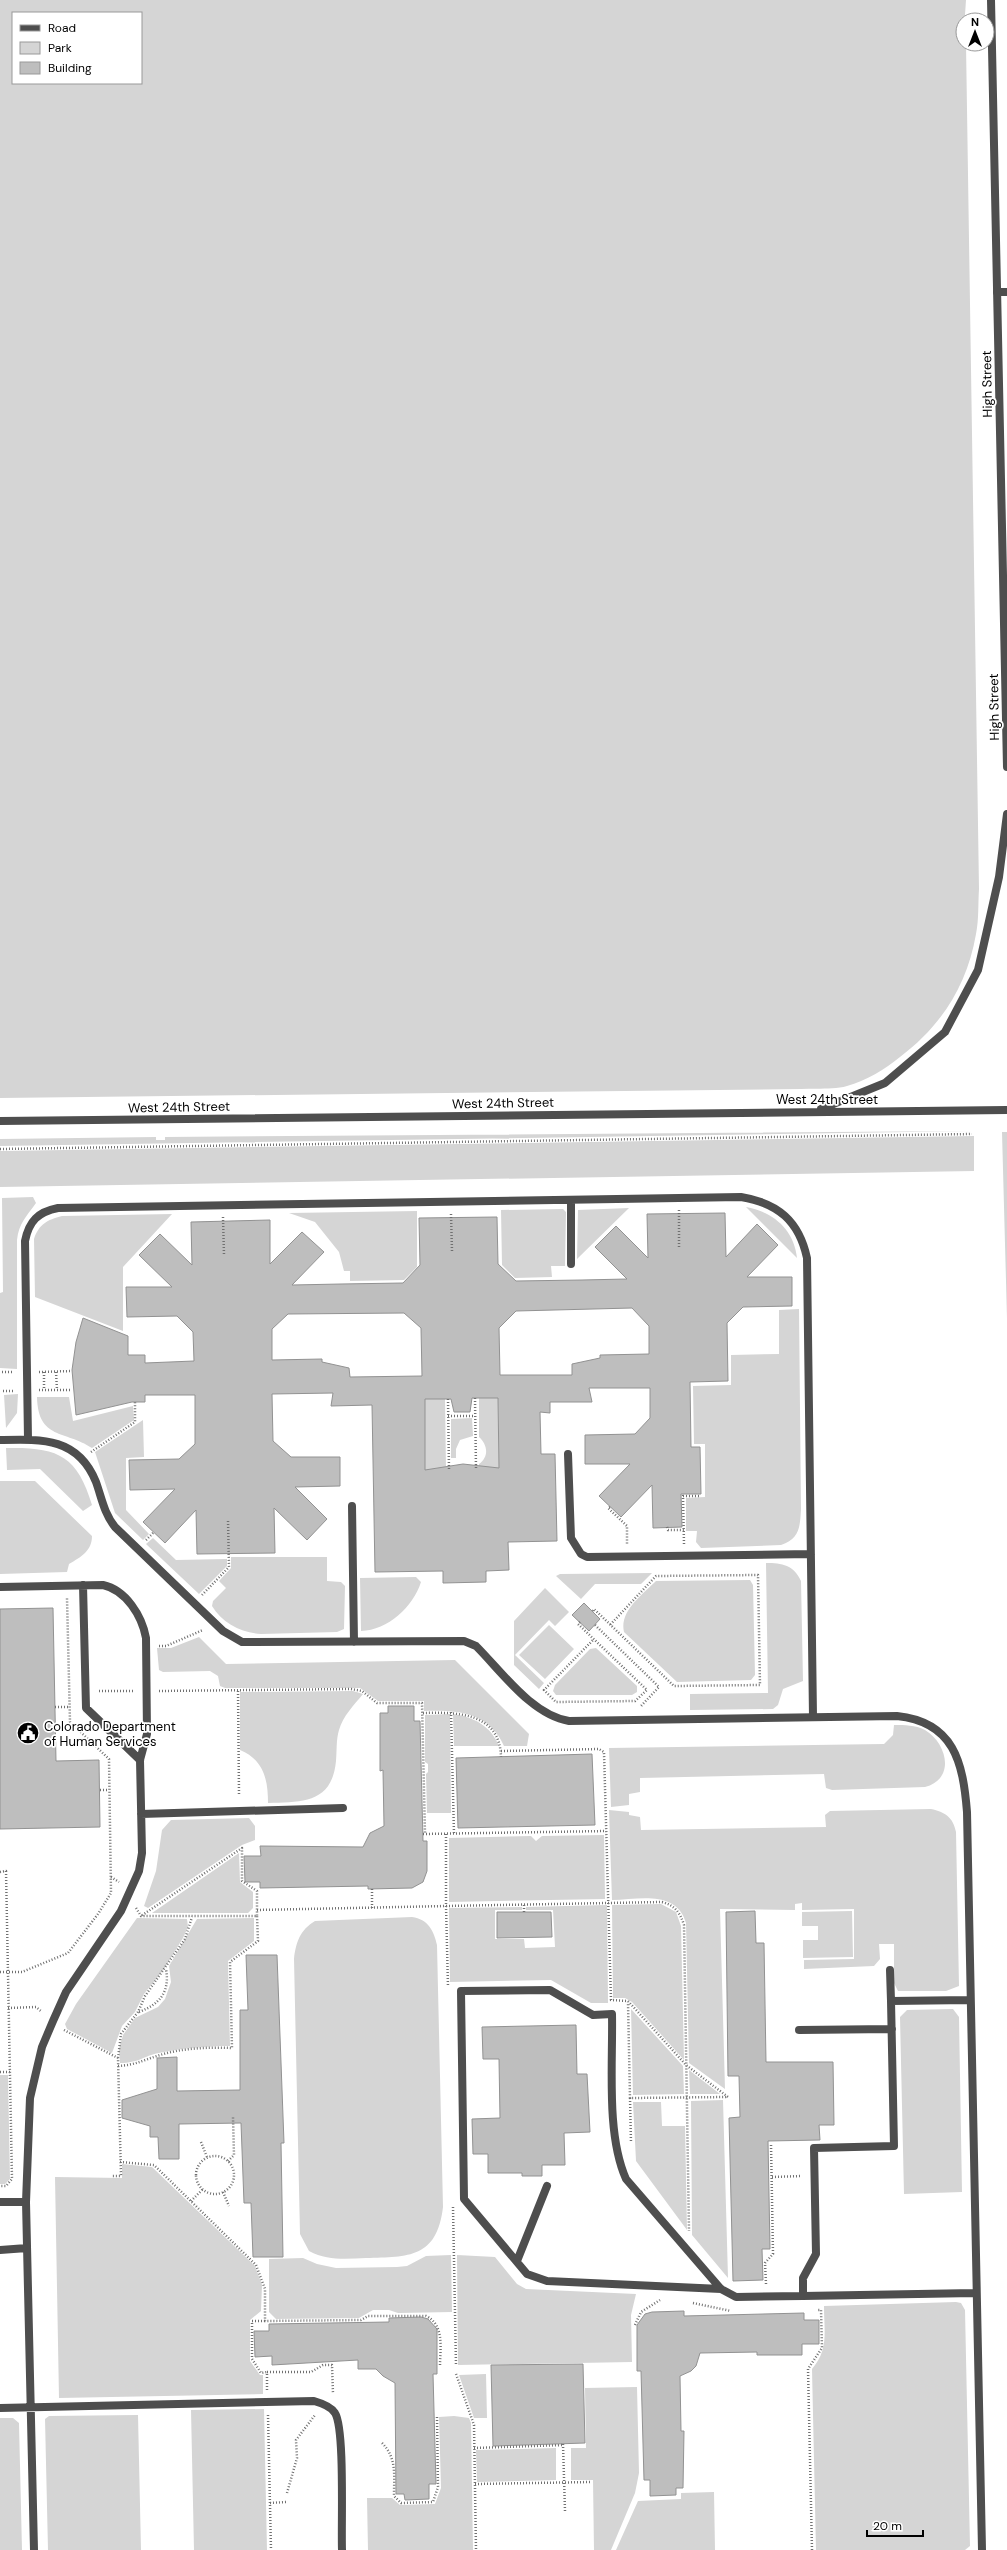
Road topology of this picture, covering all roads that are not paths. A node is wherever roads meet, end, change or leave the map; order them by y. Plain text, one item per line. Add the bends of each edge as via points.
1 (991, 0) edge
2 (998, 292) junction
3 (1007, 292) edge
4 (1007, 767) edge
5 (1007, 814) edge
6 (1007, 1110) edge
7 (817, 1111) junction
8 (0, 1121) edge
9 (571, 1200) junction
10 (571, 1264) dead end
11 (28, 1439) junction
12 (0, 1440) edge
13 (568, 1454) dead end
14 (352, 1506) dead end
15 (811, 1554) junction
16 (83, 1585) junction
17 (0, 1586) edge
18 (354, 1642) junction
19 (813, 1717) junction
20 (140, 1760) junction
21 (343, 1808) dead end
22 (141, 1814) junction
23 (890, 1970) dead end
24 (970, 2000) junction
25 (891, 2001) junction
26 (892, 2029) junction
27 (799, 2030) dead end
28 (547, 2186) dead end
29 (0, 2202) edge
30 (26, 2202) junction
31 (27, 2248) junction
32 (0, 2250) edge
33 (516, 2261) junction
34 (721, 2289) junction
35 (975, 2293) junction
36 (803, 2296) junction
37 (0, 2408) edge
38 (31, 2408) junction
39 (34, 2550) edge
40 (342, 2550) edge
41 (982, 2550) edge

1 - 2 street, High Street
2 - 3 street
2 - 4 street, High Street
5 - 7 street via 999,878 978,970 945,1032 885,1083
6 - 7 street, West 24th Street
7 - 8 street, West 24th Street
9 - 10 street
9 - 11 street via 47,1210 32,1222 25,1241
9 - 15 street via 741,1197 770,1205 800,1233 807,1258
11 - 12 street
11 - 18 street via 57,1443 70,1448 82,1458 96,1483 108,1518 232,1638 242,1642
13 - 15 street via 569,1528 576,1548 587,1557
14 - 18 street
15 - 19 street
16 - 17 street
16 - 20 street via 86,1708
16 - 20 street via 103,1585 121,1592 144,1625 147,1647 147,1734
18 - 19 street via 457,1640 470,1643 538,1709 557,1719 569,1721
19 - 24 street via 909,1718 931,1725 949,1741 960,1768 966,1804
20 - 22 street
21 - 22 street
22 - 30 street via 140,1865 129,1897 66,1992 52,2020 34,2076 30,2098
23 - 25 street
24 - 25 street
24 - 35 street
25 - 26 street
26 - 27 street
26 - 36 street via 894,2146 814,2148 816,2254 803,2278
28 - 33 street
29 - 30 street
30 - 31 street
31 - 32 street
31 - 38 street
33 - 34 street via 527,2274 547,2281
33 - 34 street via 464,2199 461,1991 550,1990 593,2015 612,2014 614,2138 618,2162 636,2193
34 - 36 street via 736,2297
35 - 36 street
35 - 41 street
37 - 38 street
38 - 39 street
38 - 40 street via 314,2401 322,2404 333,2411 340,2433

